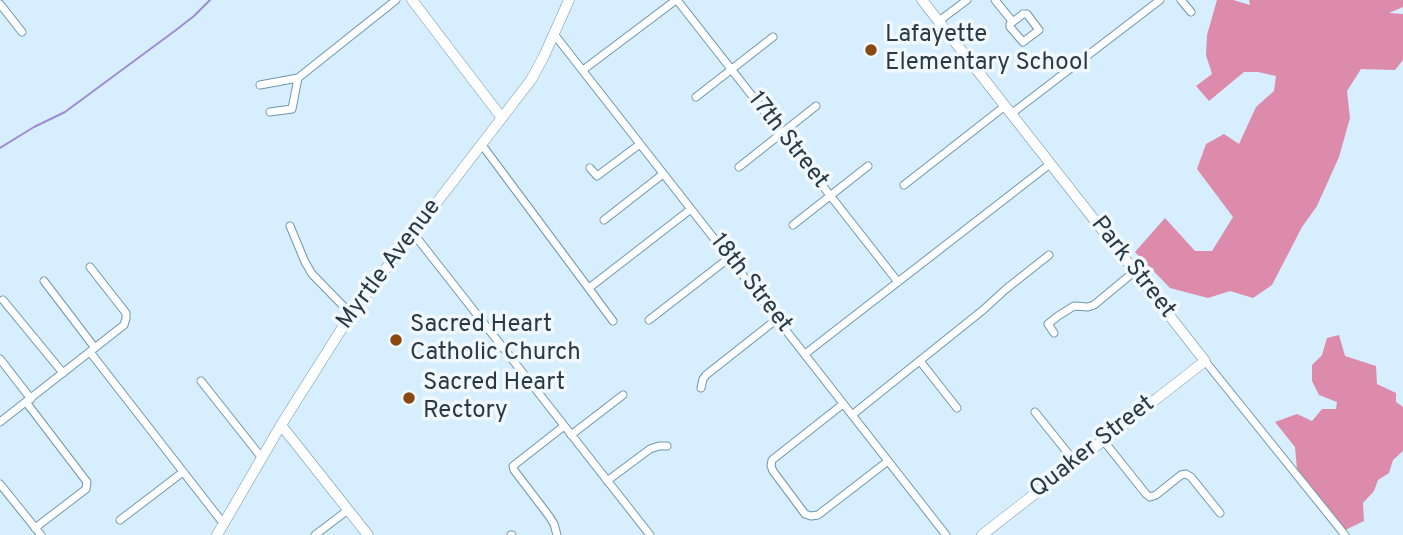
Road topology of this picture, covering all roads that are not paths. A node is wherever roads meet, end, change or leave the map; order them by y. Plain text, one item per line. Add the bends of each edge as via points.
1 (396, 0) edge
2 (412, 0) edge
3 (569, 0) edge
4 (676, 0) edge
5 (922, 0) edge
6 (967, 0) edge
7 (995, 0) edge
8 (1160, 0) edge
9 (1181, 0) edge
10 (0, 4) edge
11 (1191, 12) dead end
12 (939, 21) junction
13 (1012, 21) dead end
14 (22, 32) dead end
15 (554, 34) junction
16 (774, 37) dead end
17 (731, 69) junction
18 (583, 70) junction
19 (298, 78) junction
20 (260, 85) dead end
21 (696, 97) dead end
22 (816, 106) dead end
23 (1008, 110) junction
24 (270, 112) dead end
25 (502, 118) junction
26 (782, 133) junction
27 (640, 144) junction
28 (482, 145) junction
29 (1050, 164) junction
30 (868, 166) dead end
31 (739, 167) dead end
32 (590, 168) dead end
33 (663, 174) junction
34 (904, 185) dead end
35 (830, 195) junction
36 (691, 209) junction
37 (604, 220) dead end
38 (793, 225) dead end
39 (290, 226) dead end
40 (413, 233) junction
41 (1049, 255) dead end
42 (729, 258) junction
43 (90, 267) dead end
44 (1135, 271) junction
45 (44, 281) dead end
46 (898, 282) junction
47 (589, 289) junction
48 (3, 300) dead end
49 (351, 314) junction
50 (777, 319) junction
51 (649, 320) dead end
52 (613, 321) dead end
53 (1054, 333) dead end
54 (93, 350) junction
55 (804, 354) junction
56 (0, 359) edge
57 (920, 361) junction
58 (1205, 361) junction
59 (63, 373) junction
60 (201, 381) dead end
61 (701, 388) dead end
62 (623, 395) dead end
63 (28, 400) junction
64 (843, 404) junction
65 (957, 408) dead end
66 (1035, 412) dead end
67 (852, 415) junction
68 (0, 422) edge
69 (281, 425) junction
70 (564, 426) junction
71 (571, 435) junction
72 (1103, 440) junction
73 (667, 446) dead end
74 (262, 458) junction
75 (888, 461) junction
76 (1075, 463) junction
77 (183, 472) junction
78 (607, 481) junction
79 (0, 484) edge
80 (348, 510) junction
81 (1220, 513) dead end
82 (120, 520) dead end
83 (223, 523) junction
84 (38, 532) edge
85 (217, 535) edge
86 (315, 535) edge
87 (368, 535) edge
88 (557, 535) edge
89 (650, 535) edge
90 (946, 535) edge
91 (982, 535) edge
92 (1345, 535) edge

1 - 19 street
2 - 25 street
3 - 15 street, Myrtle Avenue
4 - 17 street, 17th Street
4 - 18 street
5 - 12 street, Park Street
6 - 12 street
7 - 13 street
8 - 23 street
9 - 11 street
10 - 14 street
12 - 23 street, Park Street
15 - 18 street, 18th Street
15 - 25 street, Myrtle Avenue via 531,80
16 - 17 street
17 - 21 street
17 - 26 street, 17th Street
18 - 27 street, 18th Street
19 - 20 street
19 - 24 street via 292,109
22 - 26 street
23 - 29 street, Park Street
23 - 34 street
25 - 28 street, Myrtle Avenue
26 - 31 street
26 - 35 street, 17th Street
27 - 32 street via 597,176
27 - 33 street, 18th Street
28 - 40 street, Myrtle Avenue
28 - 47 street
29 - 44 street, Park Street
29 - 46 street
30 - 35 street
33 - 36 street, 18th Street
33 - 37 street
35 - 38 street
35 - 46 street, 17th Street
36 - 42 street, 18th Street
36 - 47 street
39 - 49 street via 312,274
40 - 49 street, Myrtle Avenue
40 - 70 street
41 - 57 street
42 - 50 street, 18th Street
42 - 51 street
43 - 54 street via 126,313 120,329
44 - 53 street via 1094,305 1074,306 1058,316 1048,324
44 - 58 street, Park Street
45 - 54 street
46 - 55 street
47 - 52 street
48 - 59 street
49 - 69 street, Myrtle Avenue
50 - 55 street, 18th Street
50 - 61 street via 706,375
54 - 59 street
54 - 77 street
55 - 64 street, 18th Street
56 - 63 street
57 - 65 street
57 - 67 street
58 - 72 street, Quaker Street
58 - 92 street, Park Street
59 - 63 street
60 - 74 street
62 - 71 street
63 - 68 street
63 - 84 street via 87,482 86,489
64 - 67 street, 18th Street
64 - 75 street via 772,460 773,471 806,514 818,515
66 - 76 street
67 - 75 street, 18th Street
69 - 74 street, Myrtle Avenue
69 - 80 street
70 - 71 street
70 - 88 street via 513,466 550,516
71 - 78 street
72 - 76 street, Quaker Street
72 - 81 street via 1150,497 1186,474
73 - 78 street via 650,449
74 - 83 street, Myrtle Avenue
75 - 90 street, 18th Street
76 - 91 street, Quaker Street
77 - 82 street
77 - 83 street
78 - 89 street
79 - 84 street
80 - 86 street
80 - 87 street
83 - 85 street, Myrtle Avenue

